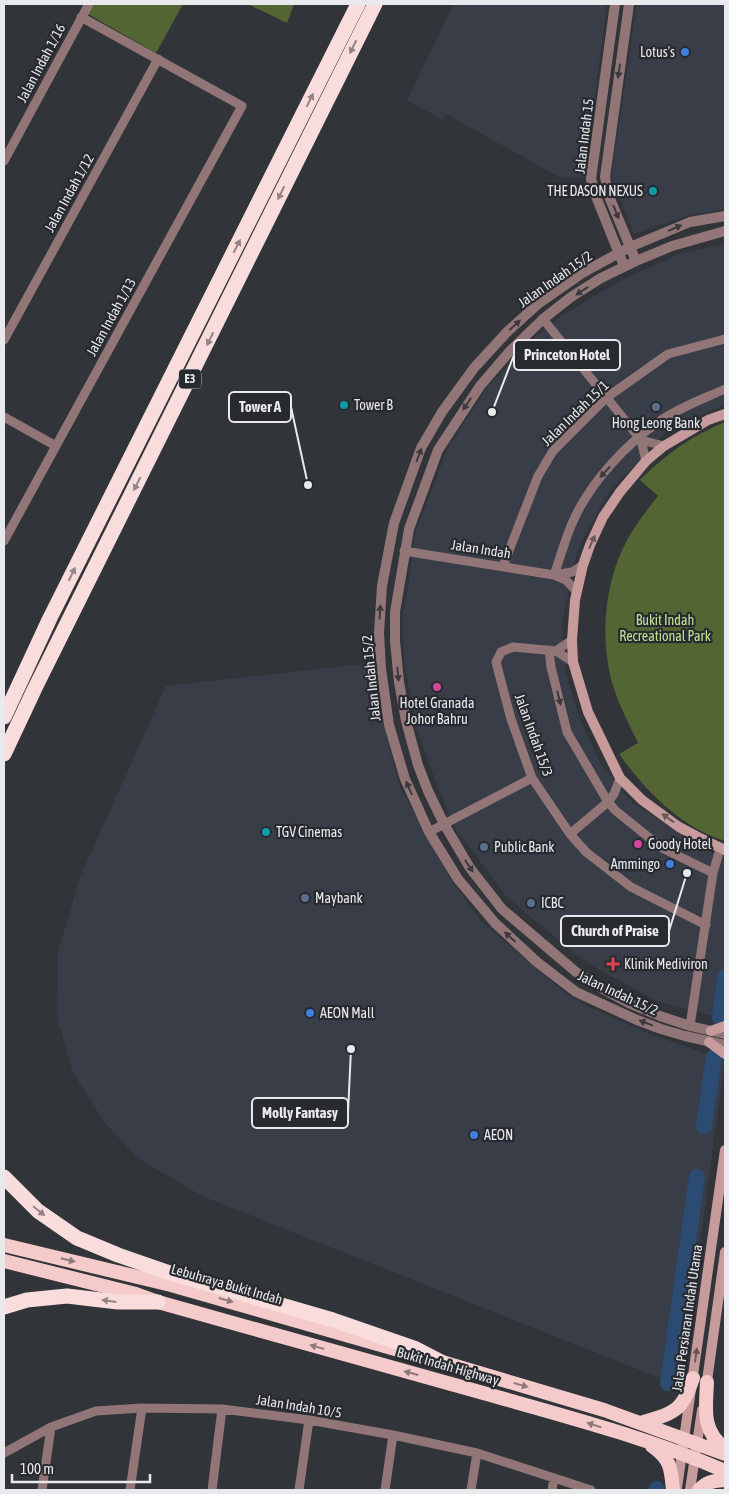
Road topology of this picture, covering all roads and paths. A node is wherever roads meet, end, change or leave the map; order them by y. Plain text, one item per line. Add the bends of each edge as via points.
1 (89, 4) edge
2 (358, 4) edge
3 (375, 4) edge
4 (616, 4) edge
5 (629, 4) edge
6 (82, 17) junction
7 (158, 59) junction
8 (4, 161) edge
9 (725, 216) edge
10 (725, 231) edge
11 (630, 247) junction
12 (618, 253) junction
13 (636, 261) junction
14 (624, 266) junction
15 (543, 319) junction
16 (725, 339) edge
17 (4, 340) edge
18 (725, 389) edge
19 (606, 398) junction
20 (725, 414) edge
21 (4, 417) edge
22 (640, 438) junction
23 (56, 446) junction
24 (664, 446) junction
25 (646, 461) junction
26 (4, 541) edge
27 (404, 551) junction
28 (583, 565) junction
29 (503, 566) junction
30 (554, 575) junction
31 (576, 591) junction
32 (50, 618) junction
33 (572, 640) junction
34 (552, 651) junction
35 (573, 662) junction
36 (4, 692) edge
37 (4, 717) edge
38 (4, 754) edge
39 (532, 778) junction
40 (620, 778) junction
41 (632, 791) junction
42 (611, 798) junction
43 (444, 824) junction
44 (429, 832) junction
45 (570, 834) junction
46 (723, 849) edge
47 (713, 873) junction
48 (706, 925) junction
49 (690, 1026) junction
50 (725, 1026) edge
51 (711, 1031) junction
52 (725, 1034) edge
53 (709, 1042) junction
54 (725, 1045) edge
55 (725, 1054) edge
56 (725, 1150) edge
57 (4, 1177) edge
58 (4, 1245) edge
59 (725, 1252) edge
60 (4, 1261) edge
61 (158, 1302) junction
62 (4, 1307) edge
63 (440, 1362) junction
64 (693, 1378) junction
65 (707, 1382) junction
66 (142, 1408) junction
67 (222, 1409) junction
68 (310, 1420) junction
69 (641, 1423) junction
70 (51, 1427) junction
71 (393, 1436) junction
72 (641, 1439) junction
73 (691, 1441) junction
74 (725, 1448) edge
75 (4, 1453) edge
76 (477, 1453) junction
77 (725, 1454) edge
78 (688, 1456) junction
79 (725, 1471) edge
80 (554, 1478) junction
81 (725, 1480) edge
82 (42, 1490) edge
83 (130, 1490) edge
84 (212, 1490) edge
85 (299, 1490) edge
86 (385, 1490) edge
87 (471, 1490) edge
88 (552, 1490) edge
89 (591, 1490) edge
90 (675, 1490) edge
91 (690, 1490) edge
92 (699, 1490) edge

1 - 6 street, Jalan Indah 1/16
32 -> 2 highway, E3
3 -> 38 highway, E3
4 - 12 street, Jalan Indah 15 via 591,179
5 -> 11 street, Jalan Indah 15 via 605,178 608,194
6 - 7 street
6 - 8 street, Jalan Indah 1/16
7 - 17 street, Jalan Indah 1/12
7 - 23 street, Jalan Indah 1/13 via 242,106
11 -> 9 street, Jalan Indah 15/2 via 690,222
10 - 13 street, Jalan Indah 15/2 via 672,246
11 - 12 street, Jalan Indah 15/2
11 - 13 street, Jalan Indah 15
12 - 14 street, Jalan Indah 15
44 -> 12 street, Jalan Indah 15/2 via 405,779 389,725 381,669 382,586 394,523 421,448 474,368 538,304
13 - 14 street, Jalan Indah 15/2
14 -> 15 street, Jalan Indah 15/2
15 - 19 street
15 -> 27 street, Jalan Indah 15/2 via 480,386 438,450 409,528
16 - 19 street, Jalan Indah 15/1 via 668,354
18 - 22 street via 661,420
19 - 22 street
19 - 29 street, Jalan Indah 15/1 via 553,451 538,476
20 - 24 main road via 708,420
21 - 23 street
22 - 24 street
22 - 25 street
22 -> 30 street via 594,484 574,518
23 - 26 street, Jalan Indah 1/13
24 - 25 main road
28 -> 25 main road via 603,518
27 - 29 street, Jalan Indah
27 -> 43 street, Jalan Indah 15/2 via 395,612 399,682 418,765
28 - 30 street, Jalan Indah via 572,572
28 - 31 main road
29 - 30 street, Jalan Indah
30 - 31 street, Jalan Indah via 566,580
31 - 33 main road
32 - 36 highway
32 - 37 highway, E3
33 - 34 street
33 - 35 main road
34 - 35 street
34 - 39 street, Jalan Indah 15/3 via 513,646 501,652 496,662 511,719
34 -> 42 street via 551,667 568,732
35 - 40 main road via 588,712
39 - 43 street
39 - 45 street, Jalan Indah 15/3
40 - 41 main road
40 - 42 street
41 - 42 street
46 -> 41 main road via 679,827
42 - 45 street
42 - 47 street via 616,811 662,848
43 - 44 street
43 -> 49 street, Jalan Indah 15/2 via 470,868 502,909 576,972 631,1004
53 -> 44 street, Jalan Indah 15/2 via 660,1029 576,992 495,923 458,879
45 - 48 street, Jalan Indah 15/3 via 586,852 631,887
46 - 47 street
47 - 48 street
48 - 49 street
49 - 51 street, Jalan Indah 15/2
50 - 51 main road
51 - 52 street, Jalan Indah 15/2
53 - 54 street, Jalan Indah 15/2
53 - 55 main road
64 -> 56 main road, Jalan Persiaran Indah Utama
57 -> 63 highway via 38,1211 77,1238 118,1256 333,1320 414,1348
58 -> 63 highway, Lebuhraya Bukit Indah via 199,1292
59 - 65 main road, Jalan Persiaran Indah Utama
60 - 61 highway
61 -> 62 highway via 118,1302 67,1296 27,1300
72 -> 61 highway, Bukit Indah Highway
63 -> 69 highway, Bukit Indah Highway
64 - 69 highway via 678,1407
64 - 73 main road, Jalan Persiaran Indah Utama
65 - 73 main road, Jalan Persiaran Indah Utama
65 - 74 highway via 707,1425
66 - 67 street, Jalan Indah 10/5
66 - 70 street, Jalan Indah 10/5 via 96,1411
66 - 83 street
67 - 68 street, Jalan Indah 10/5
67 - 84 street
68 - 71 street, Jalan Indah 10/5
68 - 85 street
69 - 73 highway, Bukit Indah Highway
70 - 75 street, Jalan Indah 10/5
70 - 82 street
71 - 76 street, Jalan Indah 10/5
71 - 86 street
72 - 78 highway, Bukit Indah Highway
72 - 90 highway via 662,1454 670,1468
73 - 77 highway, Bukit Indah Highway
73 - 78 main road, Jalan Persiaran Indah Utama
76 - 80 street, Jalan Indah 10/5
76 - 87 street
78 - 79 highway, Bukit Indah Highway
78 - 90 main road, Jalan Persiaran Indah Utama
78 - 91 main road, Jalan Persiaran Indah Utama
80 - 88 street
80 - 89 street, Jalan Indah 10/5
81 - 92 highway via 704,1484

